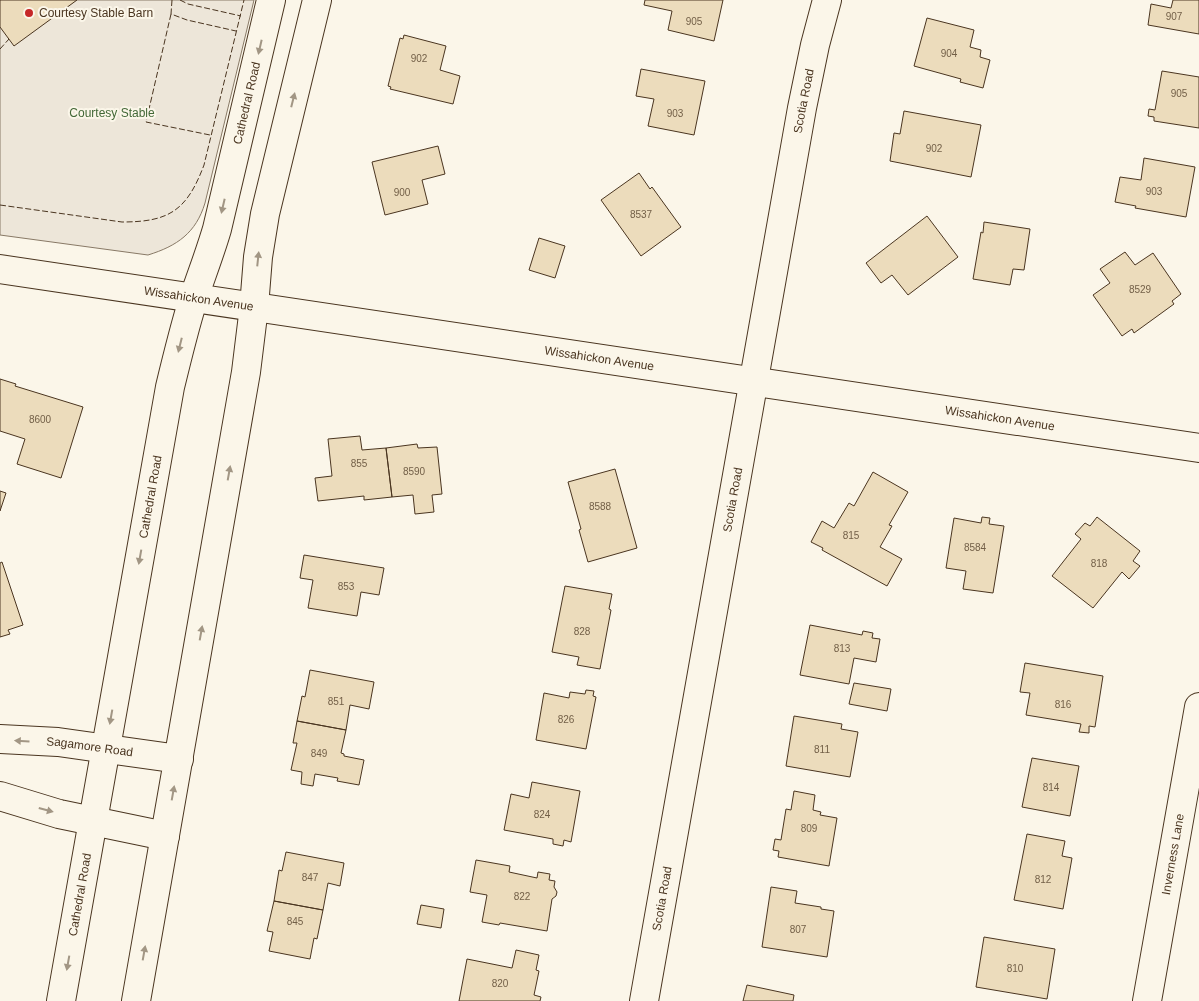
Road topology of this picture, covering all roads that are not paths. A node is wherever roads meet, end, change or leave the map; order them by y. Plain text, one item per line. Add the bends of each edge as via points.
1 (271, 0) edge
2 (317, 0) edge
3 (827, 0) edge
4 (0, 269) edge
5 (193, 298) junction
6 (254, 308) junction
7 (754, 381) junction
8 (1199, 448) edge
9 (1199, 707) edge
10 (0, 739) edge
11 (106, 748) junction
12 (179, 759) junction
13 (0, 796) edge
14 (93, 821) junction
15 (165, 836) junction
16 (61, 1001) edge
17 (136, 1001) edge
18 (644, 1001) edge
19 (1147, 1001) edge

1 -> 5 street, Cathedral Road via 217,230
6 -> 2 street via 264,214
3 - 7 street, Scotia Road via 802,108
4 - 5 street, Wissahickon Avenue
5 - 6 street, Wissahickon Avenue
5 -> 11 street, Cathedral Road via 170,387
6 - 7 street, Wissahickon Avenue
12 -> 6 street via 246,372
7 - 8 street, Wissahickon Avenue
7 - 18 street, Scotia Road
9 - 19 street, Inverness Lane
11 -> 10 street, Sagamore Road
11 - 12 street, Sagamore Road
11 - 14 street, Cathedral Road
15 -> 12 street
13 -> 14 street via 42,810
14 - 15 street
14 -> 16 street, Cathedral Road
17 -> 15 street

